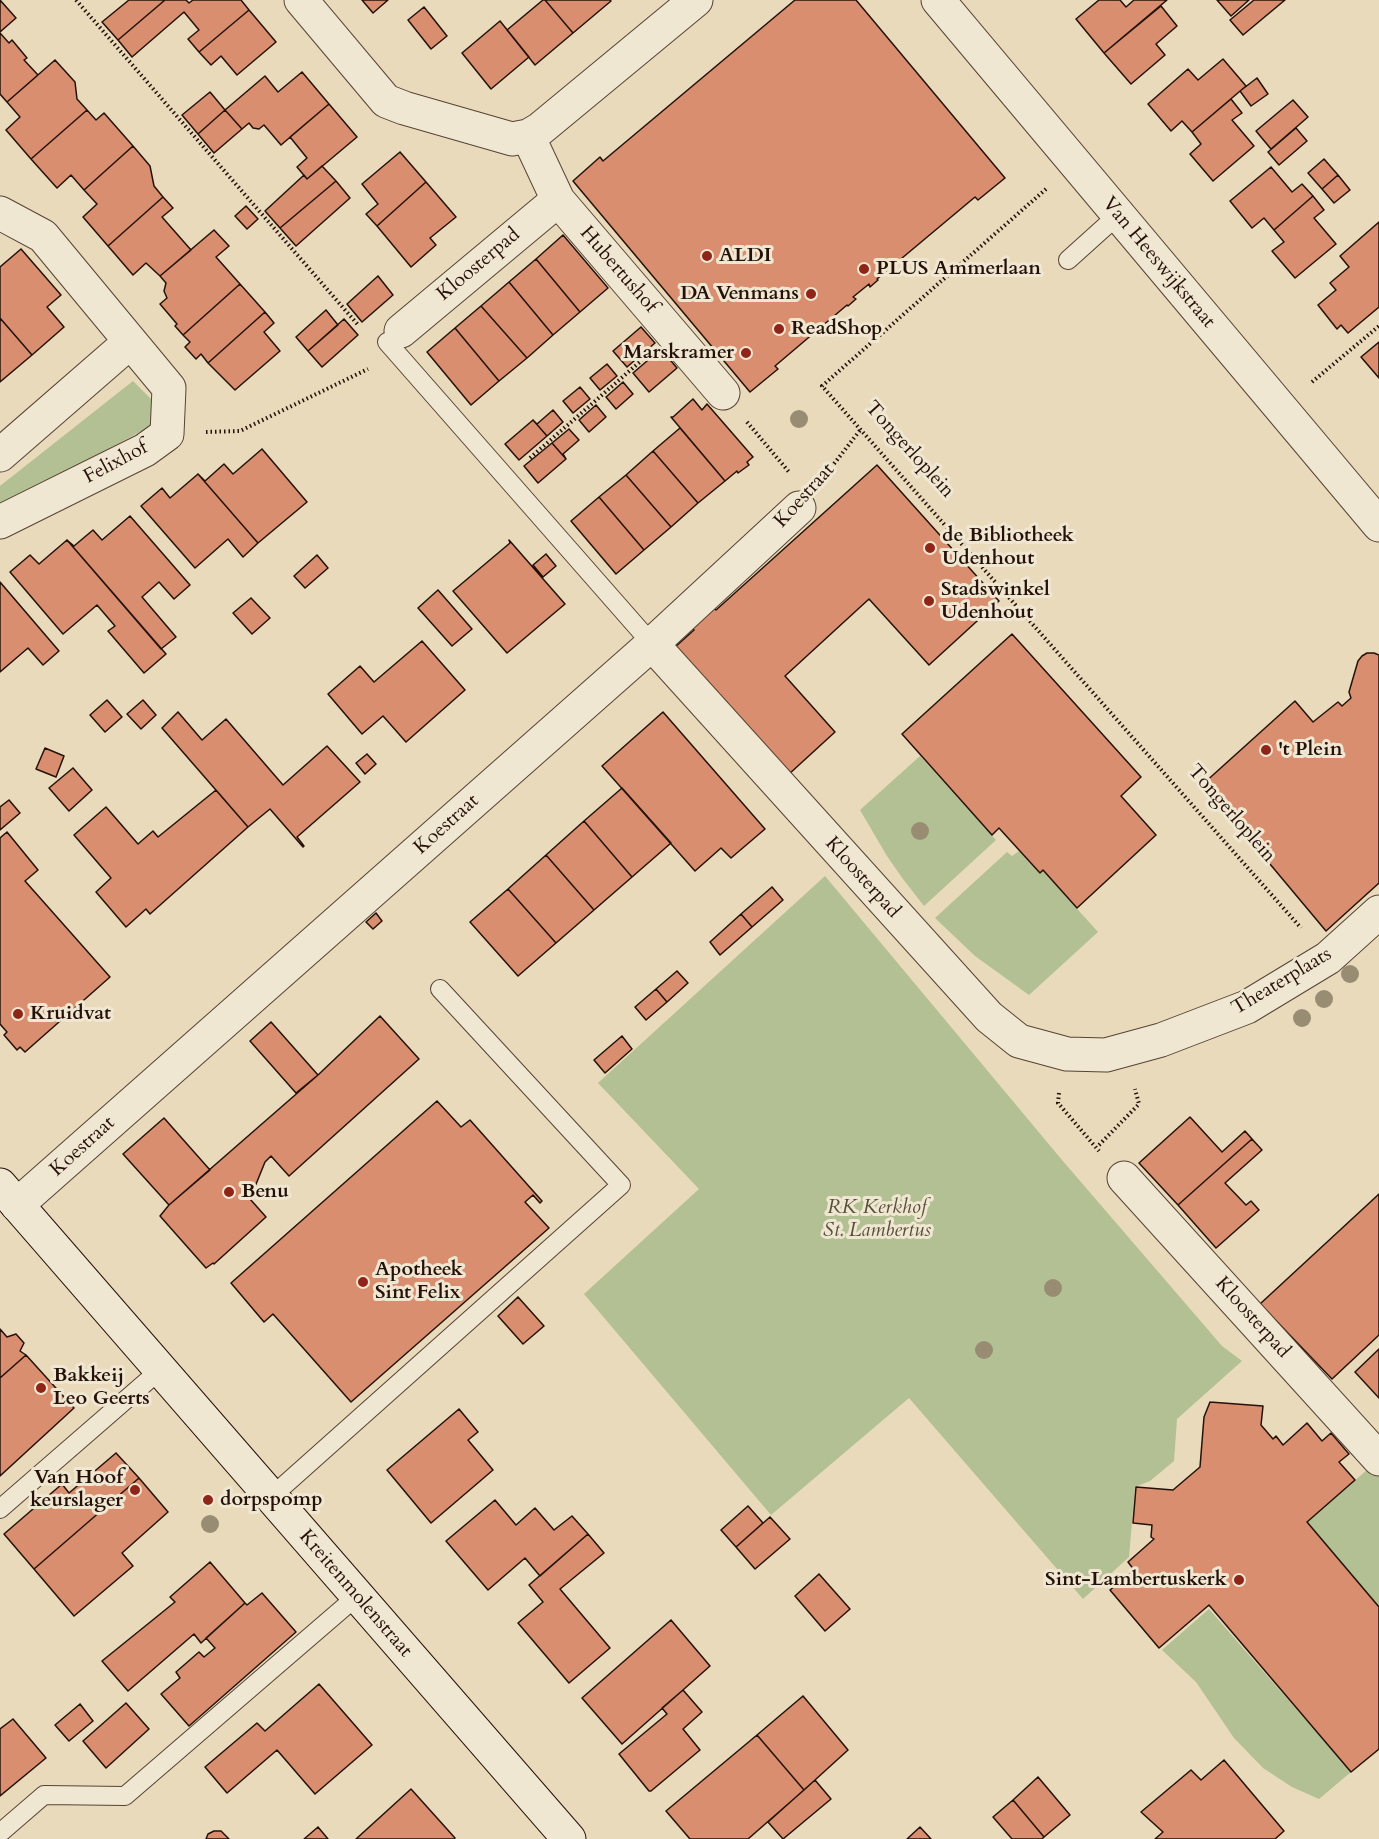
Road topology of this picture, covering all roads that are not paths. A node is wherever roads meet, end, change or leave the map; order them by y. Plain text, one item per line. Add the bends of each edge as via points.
1 (301, 0) edge
2 (696, 0) edge
3 (938, 0) edge
4 (528, 136) junction
5 (558, 200) junction
6 (0, 213) edge
7 (1118, 215) junction
8 (1068, 260) dead end
9 (130, 342) junction
10 (395, 342) joint
11 (723, 393) road end
12 (0, 455) edge
13 (804, 501) road end
14 (0, 522) edge
15 (1379, 525) edge
16 (652, 644) junction
17 (1379, 912) edge
18 (440, 989) dead end
19 (1116, 1053) joint
20 (1124, 1178) road end
21 (9, 1195) edge
22 (159, 1370) junction
23 (1379, 1459) edge
24 (271, 1497) junction
25 (0, 1509) edge
26 (356, 1597) junction
27 (0, 1833) edge
28 (569, 1839) edge

1 - 4 street via 386,101 512,139
2 - 4 street
3 - 7 street, Van Heeswijkstraat
4 - 5 street, Hubertushof
5 - 10 street, Kloosterpad
5 - 11 street, Hubertushof
6 - 9 street, Felixhof via 43,236
7 - 8 lane
7 - 15 street, Van Heeswijkstraat
9 - 12 street
9 - 14 street, Felixhof via 169,388 167,434 145,450
10 - 16 lane
13 - 16 street, Koestraat
16 - 19 street, Kloosterpad via 989,1017 1019,1041 1067,1054
16 - 21 street, Koestraat
17 - 19 street, Theaterplaats via 1328,958 1247,1007
18 - 24 lane via 621,1185
20 - 23 street, Kloosterpad
21 - 22 street, Kreitenmolenstraat
22 - 24 street, Kreitenmolenstraat
22 - 25 lane
24 - 26 street, Kreitenmolenstraat
26 - 27 lane via 125,1796 44,1796
26 - 28 street, Kreitenmolenstraat

